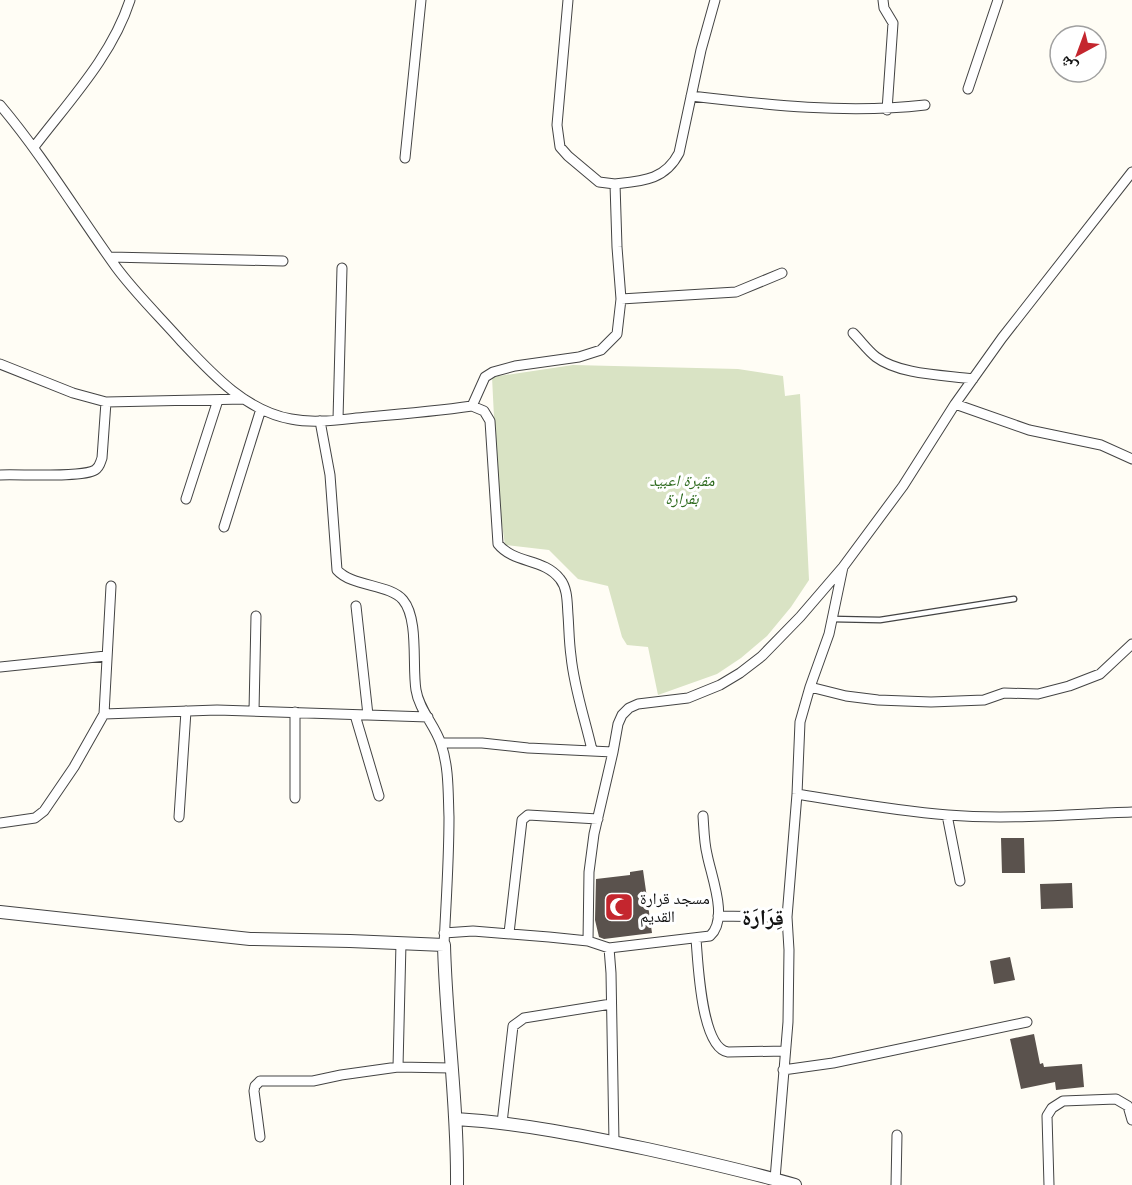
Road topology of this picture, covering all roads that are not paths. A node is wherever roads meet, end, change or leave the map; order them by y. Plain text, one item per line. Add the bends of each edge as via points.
1 (130, 0) edge
2 (421, 0) edge
3 (568, 0) edge
4 (715, 0) edge
5 (883, 0) edge
6 (998, 0) edge
7 (968, 89) dead end
8 (691, 96) junction
9 (0, 105) edge
10 (925, 105) dead end
11 (887, 110) junction
12 (34, 147) junction
13 (405, 158) dead end
14 (1132, 172) edge
15 (615, 184) junction
16 (110, 257) junction
17 (283, 261) dead end
18 (342, 268) dead end
19 (782, 273) dead end
20 (621, 299) junction
21 (853, 333) dead end
22 (0, 364) edge
23 (973, 379) junction
24 (244, 399) junction
25 (218, 400) junction
26 (106, 402) junction
27 (955, 404) junction
28 (472, 406) junction
29 (261, 409) junction
30 (338, 419) junction
31 (320, 421) junction
32 (1132, 459) edge
33 (0, 474) edge
34 (186, 499) dead end
35 (224, 527) dead end
36 (843, 567) junction
37 (111, 586) dead end
38 (1014, 599) dead end
39 (356, 606) dead end
40 (256, 616) dead end
41 (832, 619) junction
42 (1132, 644) edge
43 (106, 656) junction
44 (0, 667) edge
45 (810, 687) junction
46 (186, 711) junction
47 (254, 711) junction
48 (295, 712) junction
49 (104, 714) junction
50 (355, 715) junction
51 (368, 715) junction
52 (428, 717) junction
53 (441, 743) junction
54 (592, 750) junction
55 (614, 752) junction
56 (797, 794) junction
57 (379, 796) dead end
58 (295, 798) dead end
59 (1132, 813) edge
60 (947, 815) junction
61 (703, 816) dead end
62 (179, 817) dead end
63 (598, 819) junction
64 (0, 823) edge
65 (960, 881) dead end
66 (0, 912) edge
67 (718, 916) junction
68 (787, 917) junction
69 (509, 933) junction
70 (444, 939) junction
71 (696, 939) junction
72 (588, 941) junction
73 (401, 943) junction
74 (609, 948) junction
75 (611, 1004) junction
76 (1027, 1022) dead end
77 (785, 1051) junction
78 (398, 1067) junction
79 (451, 1068) junction
80 (783, 1070) junction
81 (456, 1119) junction
82 (1132, 1120) edge
83 (502, 1123) junction
84 (897, 1135) dead end
85 (260, 1137) dead end
86 (614, 1142) junction
87 (775, 1179) junction
88 (457, 1185) edge
89 (795, 1185) edge
90 (896, 1185) edge
91 (1049, 1185) edge

1 - 12 street via 95,68
2 - 13 street
3 - 15 street via 557,140 563,151 592,178
4 - 8 street
5 - 11 street via 893,23
6 - 7 street
8 - 11 street via 766,105
8 - 15 street via 674,163 658,176
9 - 12 street
10 - 11 street
12 - 16 street
14 - 23 street
15 - 20 street
16 - 17 street
16 - 24 street via 199,359
18 - 30 street
19 - 20 street via 736,292
20 - 28 street via 617,334 601,350 493,372 485,377
21 - 23 street via 886,364
22 - 26 street
23 - 27 street
24 - 25 street
24 - 29 street
25 - 26 street
25 - 34 street
26 - 33 street via 102,458 93,471
27 - 32 street via 1029,430 1101,445
27 - 36 street via 903,486
28 - 30 street
28 - 54 street via 484,411 490,421 498,544 513,556 554,572 567,596 571,656
29 - 31 street via 289,419
29 - 35 street
30 - 31 street
31 - 52 street via 330,475 337,570 404,600 411,622 417,698
36 - 41 street
36 - 55 street via 782,636 740,673 688,699 629,708 618,723
37 - 43 street
38 - 41 lane via 880,620
39 - 51 street
40 - 47 street
41 - 45 street
42 - 45 street via 1100,674 1038,694 1004,693 984,700 931,702 868,699
43 - 44 street
43 - 49 street
45 - 56 street via 800,722
46 - 47 street
46 - 49 street
46 - 62 street
47 - 48 street
48 - 50 street
48 - 58 street
49 - 64 street via 44,811 35,818
50 - 51 street
50 - 57 street
51 - 52 street
52 - 53 street
53 - 54 street
53 - 70 street via 449,803
54 - 55 street
55 - 63 street
56 - 60 street
56 - 68 street
59 - 60 street
60 - 65 street
61 - 67 street
63 - 69 street via 528,815 522,820
63 - 72 street via 589,872
66 - 73 street via 250,939
67 - 68 street
67 - 71 street via 713,933
68 - 77 street via 789,989
69 - 70 street via 473,931
69 - 72 street
70 - 73 street
70 - 79 street
71 - 74 street
71 - 77 street via 702,999 715,1044 728,1052
72 - 74 street
73 - 78 street
74 - 75 street
75 - 83 street via 531,1016 513,1026
75 - 86 street
76 - 80 street
77 - 80 street
78 - 79 street
78 - 85 street via 313,1081 260,1081 254,1091
79 - 81 street
80 - 87 street
81 - 83 street
81 - 88 street
82 - 91 street via 1128,1106 1116,1099 1056,1104 1047,1116
83 - 86 street
84 - 90 street
86 - 87 street
87 - 89 street

